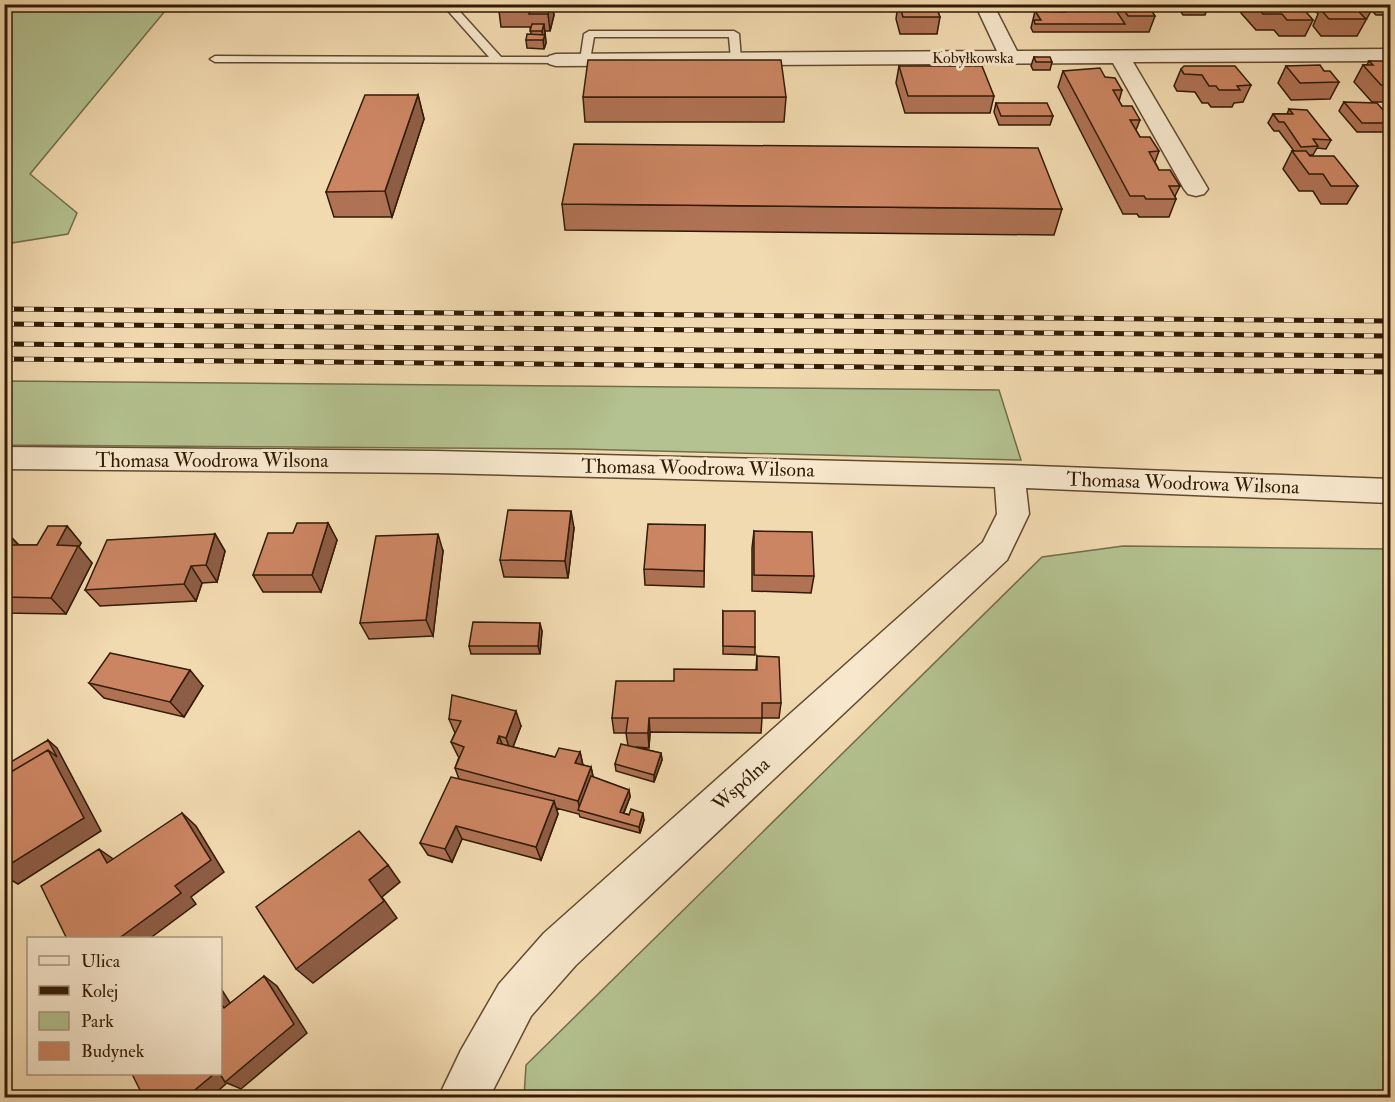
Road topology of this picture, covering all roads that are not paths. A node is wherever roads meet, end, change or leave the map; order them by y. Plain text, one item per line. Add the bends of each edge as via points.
1 (447, 4) edge
2 (984, 4) edge
3 (1390, 55) edge
4 (1120, 57) junction
5 (1010, 58) junction
6 (215, 59) dead end
7 (497, 59) junction
8 (555, 60) joint
9 (1197, 189) dead end
10 (4, 458) edge
11 (1009, 476) junction
12 (1390, 491) edge
13 (465, 1096) edge

1 - 7 lane
2 - 5 street
3 - 4 street, Kobyłkowska
4 - 5 street, Kobyłkowska
4 - 9 street
5 - 8 street, Kobyłkowska
6 - 7 lane
7 - 8 lane
10 - 11 street, Thomasa Woodrowa Wilsona via 436,462
11 - 12 street, Thomasa Woodrowa Wilsona
11 - 13 street, Wspólna via 1013,514 995,551 560,949 515,1000

